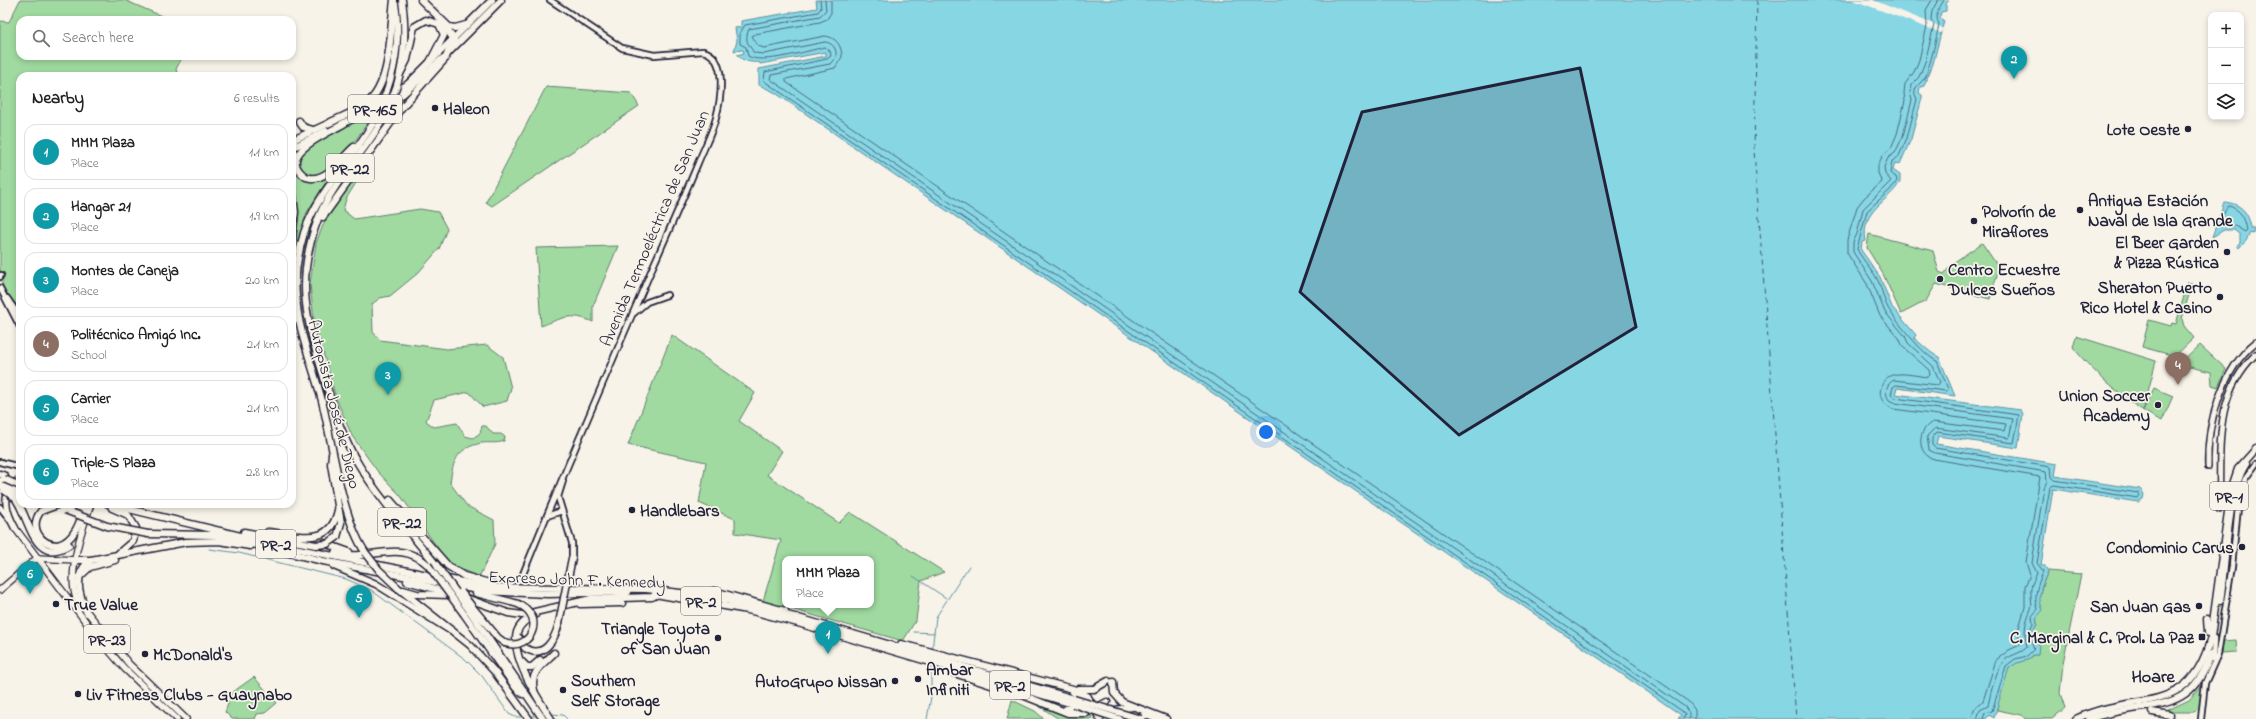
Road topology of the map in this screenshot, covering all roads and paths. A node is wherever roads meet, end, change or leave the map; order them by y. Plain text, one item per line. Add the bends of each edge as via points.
1 (394, 0) edge
2 (402, 0) edge
3 (421, 0) edge
4 (492, 0) edge
5 (501, 0) edge
6 (550, 0) edge
7 (443, 23) junction
8 (466, 25) junction
9 (454, 38) junction
10 (448, 53) junction
11 (430, 62) junction
12 (400, 74) junction
13 (299, 121) dead end
14 (331, 122) junction
15 (345, 123) junction
16 (313, 130) junction
17 (296, 139) edge
18 (360, 142) junction
19 (296, 146) edge
20 (315, 228) junction
21 (0, 288) edge
22 (0, 292) edge
23 (4, 295) junction
24 (666, 295) dead end
25 (16, 312) edge
26 (632, 316) junction
27 (296, 318) edge
28 (16, 319) edge
29 (300, 327) junction
30 (2256, 342) edge
31 (2256, 354) edge
32 (332, 447) junction
33 (2256, 449) edge
34 (2256, 454) edge
35 (0, 462) edge
36 (2256, 464) edge
37 (16, 466) edge
38 (2208, 467) dead end
39 (565, 473) junction
40 (368, 478) junction
41 (16, 480) edge
42 (1, 482) edge
43 (16, 483) edge
44 (16, 485) edge
45 (16, 488) edge
46 (16, 491) edge
47 (16, 502) edge
48 (339, 506) junction
49 (0, 507) edge
50 (22, 508) edge
51 (47, 508) edge
52 (60, 508) edge
53 (85, 508) edge
54 (90, 508) edge
55 (114, 508) edge
56 (126, 508) edge
57 (2219, 509) dead end
58 (562, 511) junction
59 (547, 516) junction
60 (85, 521) junction
61 (15, 528) junction
62 (226, 531) junction
63 (161, 546) junction
64 (263, 546) junction
65 (354, 555) junction
66 (37, 558) junction
67 (104, 558) junction
68 (572, 558) joint
69 (76, 560) junction
70 (91, 560) junction
71 (324, 560) junction
72 (523, 574) dead end
73 (396, 575) junction
74 (79, 576) junction
75 (398, 588) junction
76 (506, 588) junction
77 (470, 589) junction
78 (0, 590) edge
79 (714, 591) dead end
80 (658, 594) junction
81 (460, 596) junction
82 (622, 603) dead end
83 (571, 604) junction
84 (468, 610) junction
85 (542, 612) junction
86 (87, 613) junction
87 (795, 617) junction
88 (2207, 619) dead end
89 (521, 625) junction
90 (455, 632) junction
91 (2214, 638) junction
92 (926, 656) junction
93 (939, 659) junction
94 (521, 661) junction
95 (2212, 666) junction
96 (947, 667) junction
97 (2200, 669) junction
98 (1053, 684) junction
99 (1073, 689) junction
100 (1074, 702) junction
101 (536, 703) junction
102 (1134, 707) junction
103 (1096, 708) junction
104 (1062, 709) junction
105 (2147, 710) junction
106 (1106, 712) junction
107 (2170, 715) dead end
108 (1098, 717) edge
109 (177, 719) edge
110 (186, 719) edge
111 (529, 719) edge
112 (543, 719) edge
113 (551, 719) edge
114 (1111, 719) edge
115 (1119, 719) edge
116 (1136, 719) edge
117 (1141, 719) edge
118 (1158, 719) edge
119 (1166, 719) edge
120 (2076, 719) edge
121 (2089, 719) edge
122 (2201, 719) edge

1 - 14 highway via 389,50 379,89 366,104
1 - 18 highway, Autopista José de Diego / PR-22, bridge via 397,46 387,90 379,113
2 - 12 highway, Autopista José de Diego / PR-22 via 404,35
3 - 7 highway
4 - 8 highway, PR-165
5 - 10 highway, PR-165
6 - 26 street, Avenida Termoeléctrica de San Juan via 622,48 654,55 704,51 715,58 719,68 720,98 716,119
7 - 8 highway via 455,28
7 - 9 highway
8 - 9 highway, PR-165
9 - 10 highway
9 - 11 highway, PR-165
10 - 15 highway, PR-165 via 403,94
10 - 20 highway via 402,107
11 - 12 highway via 444,35 438,24 426,20 414,28 407,60
11 - 14 highway, PR-165 via 395,93
12 - 20 highway, Autopista José de Diego / PR-22, bridge via 379,127 326,204
13 - 16 highway via 303,127
14 - 16 highway, PR-165
15 - 18 highway via 301,149 296,161 300,172 311,179 323,176
15 - 19 highway, PR-165
16 - 17 highway, PR-165
18 - 29 highway, Autopista José de Diego / PR-22 via 320,199 304,233 299,251 296,282
20 - 40 highway, Autopista José de Diego / PR-22 via 305,264 308,321 336,419 348,447
21 - 23 street
22 - 23 street
23 - 25 street
23 - 28 street
24 - 26 street via 647,302
26 - 39 street, Avenida Termoeléctrica de San Juan
27 - 29 highway
29 - 32 highway, Autopista José de Diego / PR-22
30 - 38 main road via 2233,367 2216,402 2207,457
31 - 57 main road via 2239,372 2232,384 2223,414
32 - 48 highway via 331,464
32 - 75 highway, Autopista José de Diego / PR-22, bridge via 350,520 365,552
33 - 97 highway, PR-1 via 2238,469 2230,490 2211,637
34 - 91 highway, PR-1 via 2244,468 2234,495
35 - 37 street
36 - 95 street via 2245,479 2238,498 2232,566 2218,654
39 - 58 street via 558,497
39 - 59 street, Avenida Termoeléctrica de San Juan
40 - 76 highway via 386,494 409,524 448,566 464,576
40 - 84 highway, Autopista José de Diego / PR-22, bridge
41 - 42 highway
42 - 44 highway, bridge
42 - 45 highway
42 - 46 highway, bridge
42 - 47 highway, bridge
43 - 61 highway via 9,488 5,499
48 - 62 highway, bridge via 341,523 337,537 327,544 316,545
48 - 65 highway via 332,526 316,536 303,537 268,532 326,543
49 - 61 street
50 - 60 highway, bridge via 36,541 44,548 54,550 70,544
51 - 53 highway via 42,511 35,524 40,538 53,545 62,544 70,538
52 - 64 highway, Expreso John F. Kennedy / PR-2, bridge via 107,526 148,534 216,535
54 - 60 main road, PR-23
55 - 67 highway via 128,515 136,528 134,538 122,551
56 - 62 highway, Expreso John F. Kennedy / PR-2
58 - 59 street
58 - 68 street via 572,543
59 - 72 street, Avenida Termoeléctrica de San Juan
60 - 69 main road, PR-23
61 - 66 main road
62 - 65 highway
62 - 76 highway, Expreso John F. Kennedy / PR-2 via 329,556 449,580
63 - 64 highway via 204,541
63 - 67 highway
63 - 74 highway via 98,564
64 - 71 highway, Expreso John F. Kennedy / PR-2
65 - 84 highway, bridge via 397,550 416,555
66 - 69 main road
66 - 78 main road
66 - 109 main road, PR-23 via 111,654
67 - 70 highway
68 - 89 highway, bridge via 556,636 550,644 534,651 525,648 520,640
69 - 70 highway
69 - 86 main road, PR-23 via 74,592
70 - 74 highway
71 - 73 highway, Expreso John F. Kennedy / PR-2
71 - 90 highway via 376,584 440,626
73 - 77 highway, Expreso John F. Kennedy / PR-2
73 - 81 highway via 404,580
74 - 86 highway via 79,596
75 - 81 highway via 417,594
75 - 90 highway, Autopista José de Diego / PR-22
76 - 87 highway, Expreso John F. Kennedy / PR-2 via 620,588 681,592 728,600
77 - 80 highway, Expreso John F. Kennedy / PR-2 via 502,593
77 - 84 highway, bridge via 477,594 520,604 529,610 533,628 528,637 520,643 505,643
79 - 87 highway via 783,609
80 - 83 highway via 652,597 591,600
80 - 92 highway, Expreso John F. Kennedy / PR-2 via 748,610
81 - 85 highway via 512,614
82 - 83 highway
83 - 85 highway
84 - 101 highway, Autopista José de Diego / PR-22
85 - 89 highway
86 - 110 main road, PR-23 via 129,664
87 - 92 highway, Expreso John F. Kennedy / PR-2
88 - 97 highway via 2208,635
89 - 94 highway via 517,636
90 - 111 highway, Autopista José de Diego / PR-22 via 487,663
91 - 95 street
91 - 105 highway, PR-1 via 2207,666 2190,696 2172,706
92 - 93 highway, Expreso John F. Kennedy / PR-2
93 - 96 highway, Expreso John F. Kennedy / PR-2
93 - 98 highway
93 - 100 highway, Expreso John F. Kennedy / PR-2
94 - 101 highway
94 - 101 highway via 532,668 545,656 554,653 534,677
95 - 122 street via 2206,683
96 - 100 highway, Expreso John F. Kennedy / PR-2
96 - 104 highway via 951,672
97 - 120 highway, PR-1 via 2184,688 2164,700 2106,709
98 - 99 highway
98 - 104 highway via 1081,698 1080,708
99 - 102 highway via 1094,689 1110,681 1116,696
99 - 103 highway via 1088,697
100 - 115 highway, Expreso John F. Kennedy / PR-2, bridge
100 - 117 highway, Expreso John F. Kennedy / PR-2, bridge
101 - 112 highway, Autopista José de Diego / PR-22
101 - 113 highway
102 - 106 highway
102 - 119 highway
103 - 104 highway via 1076,714
103 - 106 highway via 1103,703
103 - 108 highway
105 - 107 highway
105 - 121 highway, PR-1
106 - 108 highway
106 - 114 highway
116 - 118 highway via 1145,715

